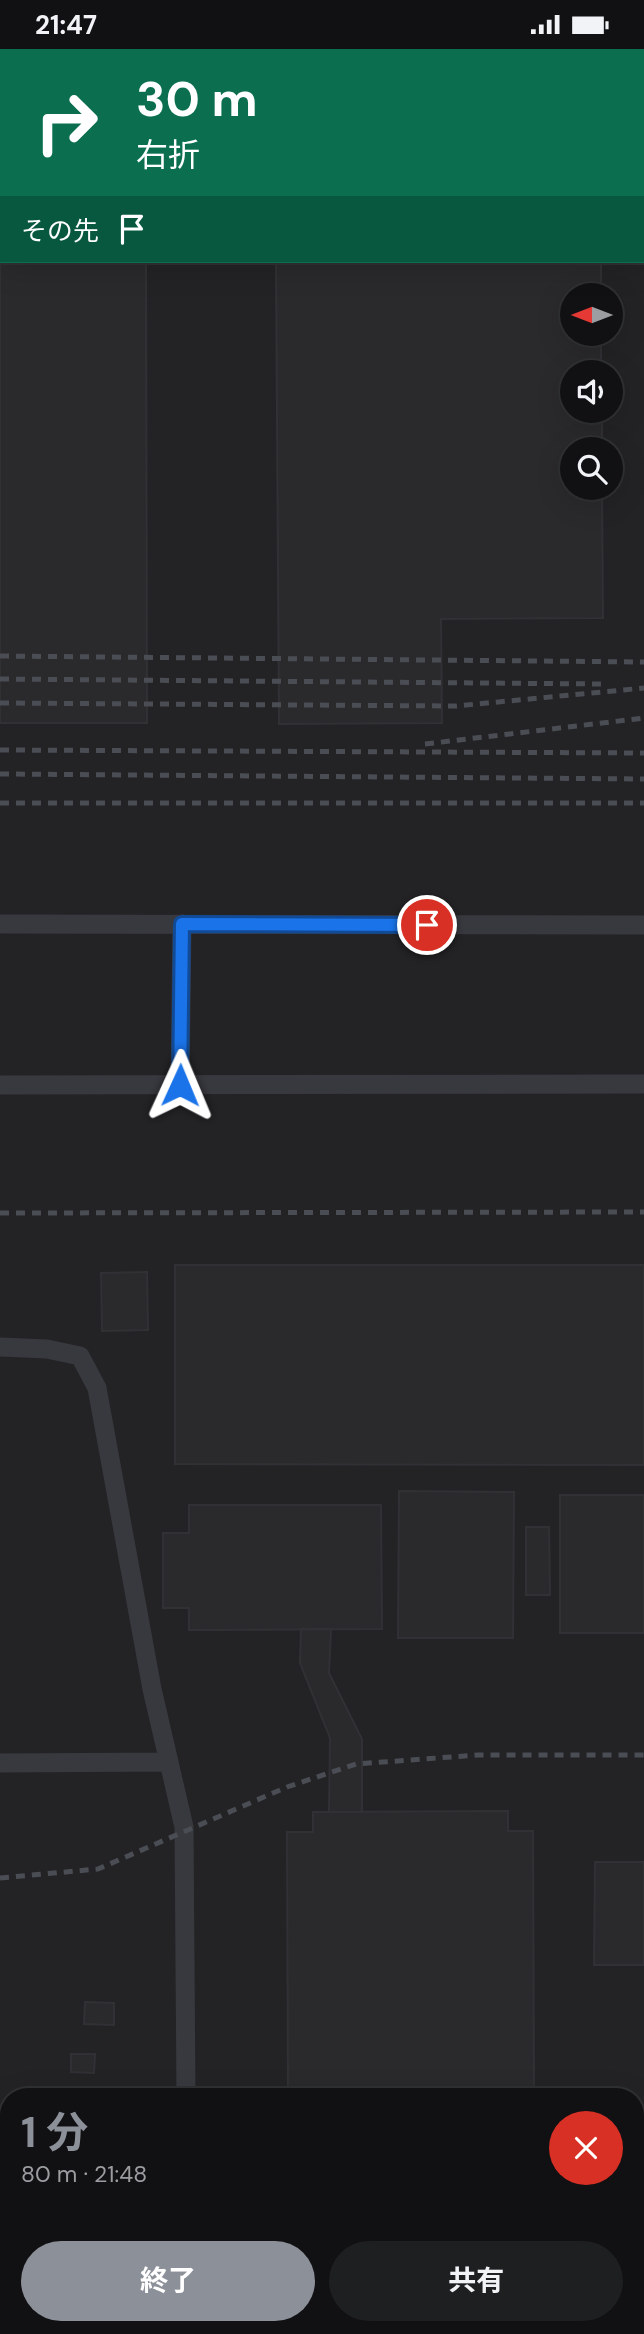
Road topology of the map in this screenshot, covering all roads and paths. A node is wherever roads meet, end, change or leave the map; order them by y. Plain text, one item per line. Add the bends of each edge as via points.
1 (0, 924) edge
2 (182, 924) junction
3 (644, 925) edge
4 (644, 1084) edge
5 (0, 1085) edge
6 (180, 1085) junction
7 (0, 1347) edge
8 (169, 1762) junction
9 (0, 1763) edge
10 (186, 2088) edge

1 - 2 lane
2 - 3 lane
2 - 6 lane
4 - 6 lane
5 - 6 lane
7 - 8 lane via 80,1356 97,1388
8 - 9 lane
8 - 10 lane via 184,1827

